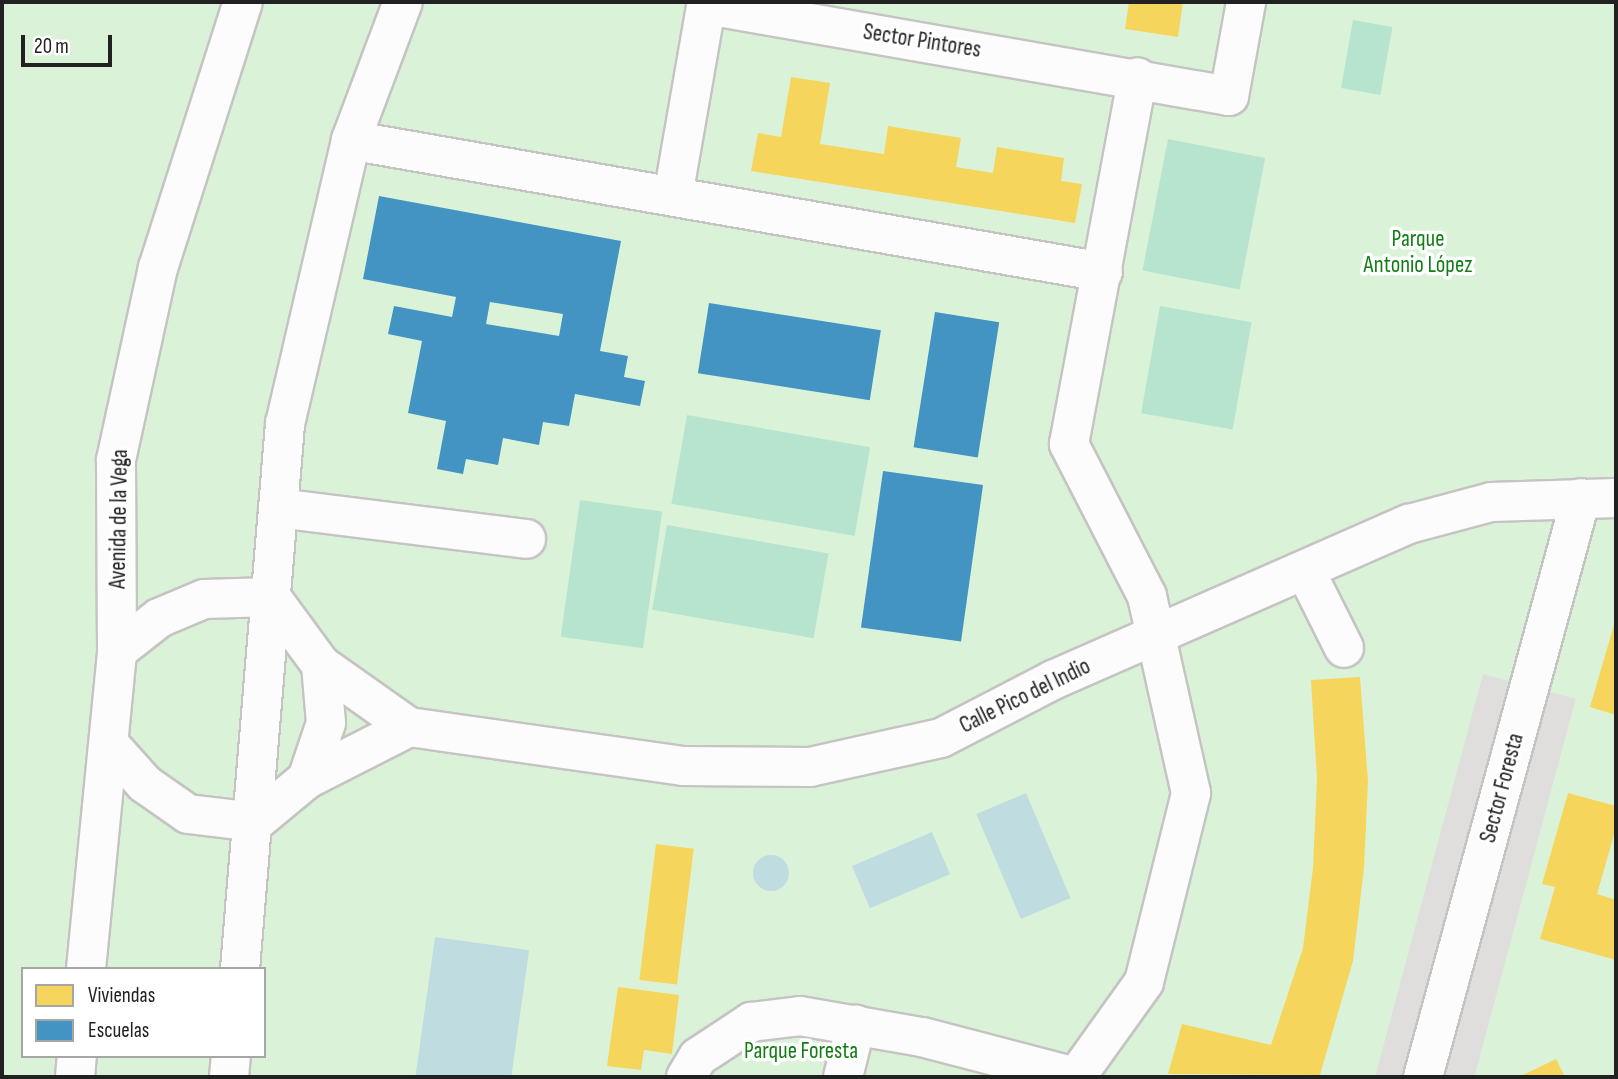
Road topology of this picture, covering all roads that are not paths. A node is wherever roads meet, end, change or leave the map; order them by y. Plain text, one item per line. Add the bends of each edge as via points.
1 (243, 2) edge
2 (403, 2) edge
3 (1246, 2) edge
4 (707, 4) edge
5 (1138, 77) junction
6 (372, 144) dead end
7 (673, 196) junction
8 (1102, 272) junction
9 (1599, 498) edge
10 (278, 508) junction
11 (526, 539) dead end
12 (1305, 570) junction
13 (271, 597) junction
14 (1157, 635) junction
15 (1344, 648) dead end
16 (117, 651) junction
17 (321, 665) junction
18 (409, 727) junction
19 (110, 745) junction
20 (307, 779) junction
21 (255, 821) junction
22 (86, 967) edge
23 (240, 967) edge
24 (856, 1025) junction
25 (77, 1058) edge
26 (231, 1058) edge
27 (75, 1077) edge
28 (229, 1077) edge
29 (685, 1077) edge
30 (843, 1077) edge
31 (1076, 1077) edge
32 (1423, 1077) edge

1 - 16 street, Avenida de la Vega via 158,268 116,460
2 - 10 street via 351,140 285,424
3 - 5 street, Sector Pintores via 1229,96
4 - 5 street, Sector Pintores
4 - 7 street, Sector Pintores
5 - 8 street
6 - 7 street
7 - 8 street
8 - 14 street via 1069,444 1147,597
9 - 12 street, Calle Pico del Indio via 1491,502 1409,524
9 - 32 street, Sector Foresta
10 - 11 street
10 - 13 street
12 - 14 street, Calle Pico del Indio
12 - 15 street
13 - 16 street via 204,599 159,618
13 - 17 street
13 - 21 street
14 - 18 street, Calle Pico del Indio via 1053,680 941,738 810,767 683,766
14 - 31 street via 1191,793 1144,982
16 - 19 street, Avenida de la Vega
17 - 18 street, Calle Pico del Indio
17 - 20 street via 326,723
18 - 20 street
19 - 21 street via 145,784 188,814
19 - 22 street, Avenida de la Vega
20 - 21 street
21 - 23 street
24 - 29 street via 800,1016 751,1022 698,1057
24 - 30 street
24 - 31 street
25 - 27 street
26 - 28 street

